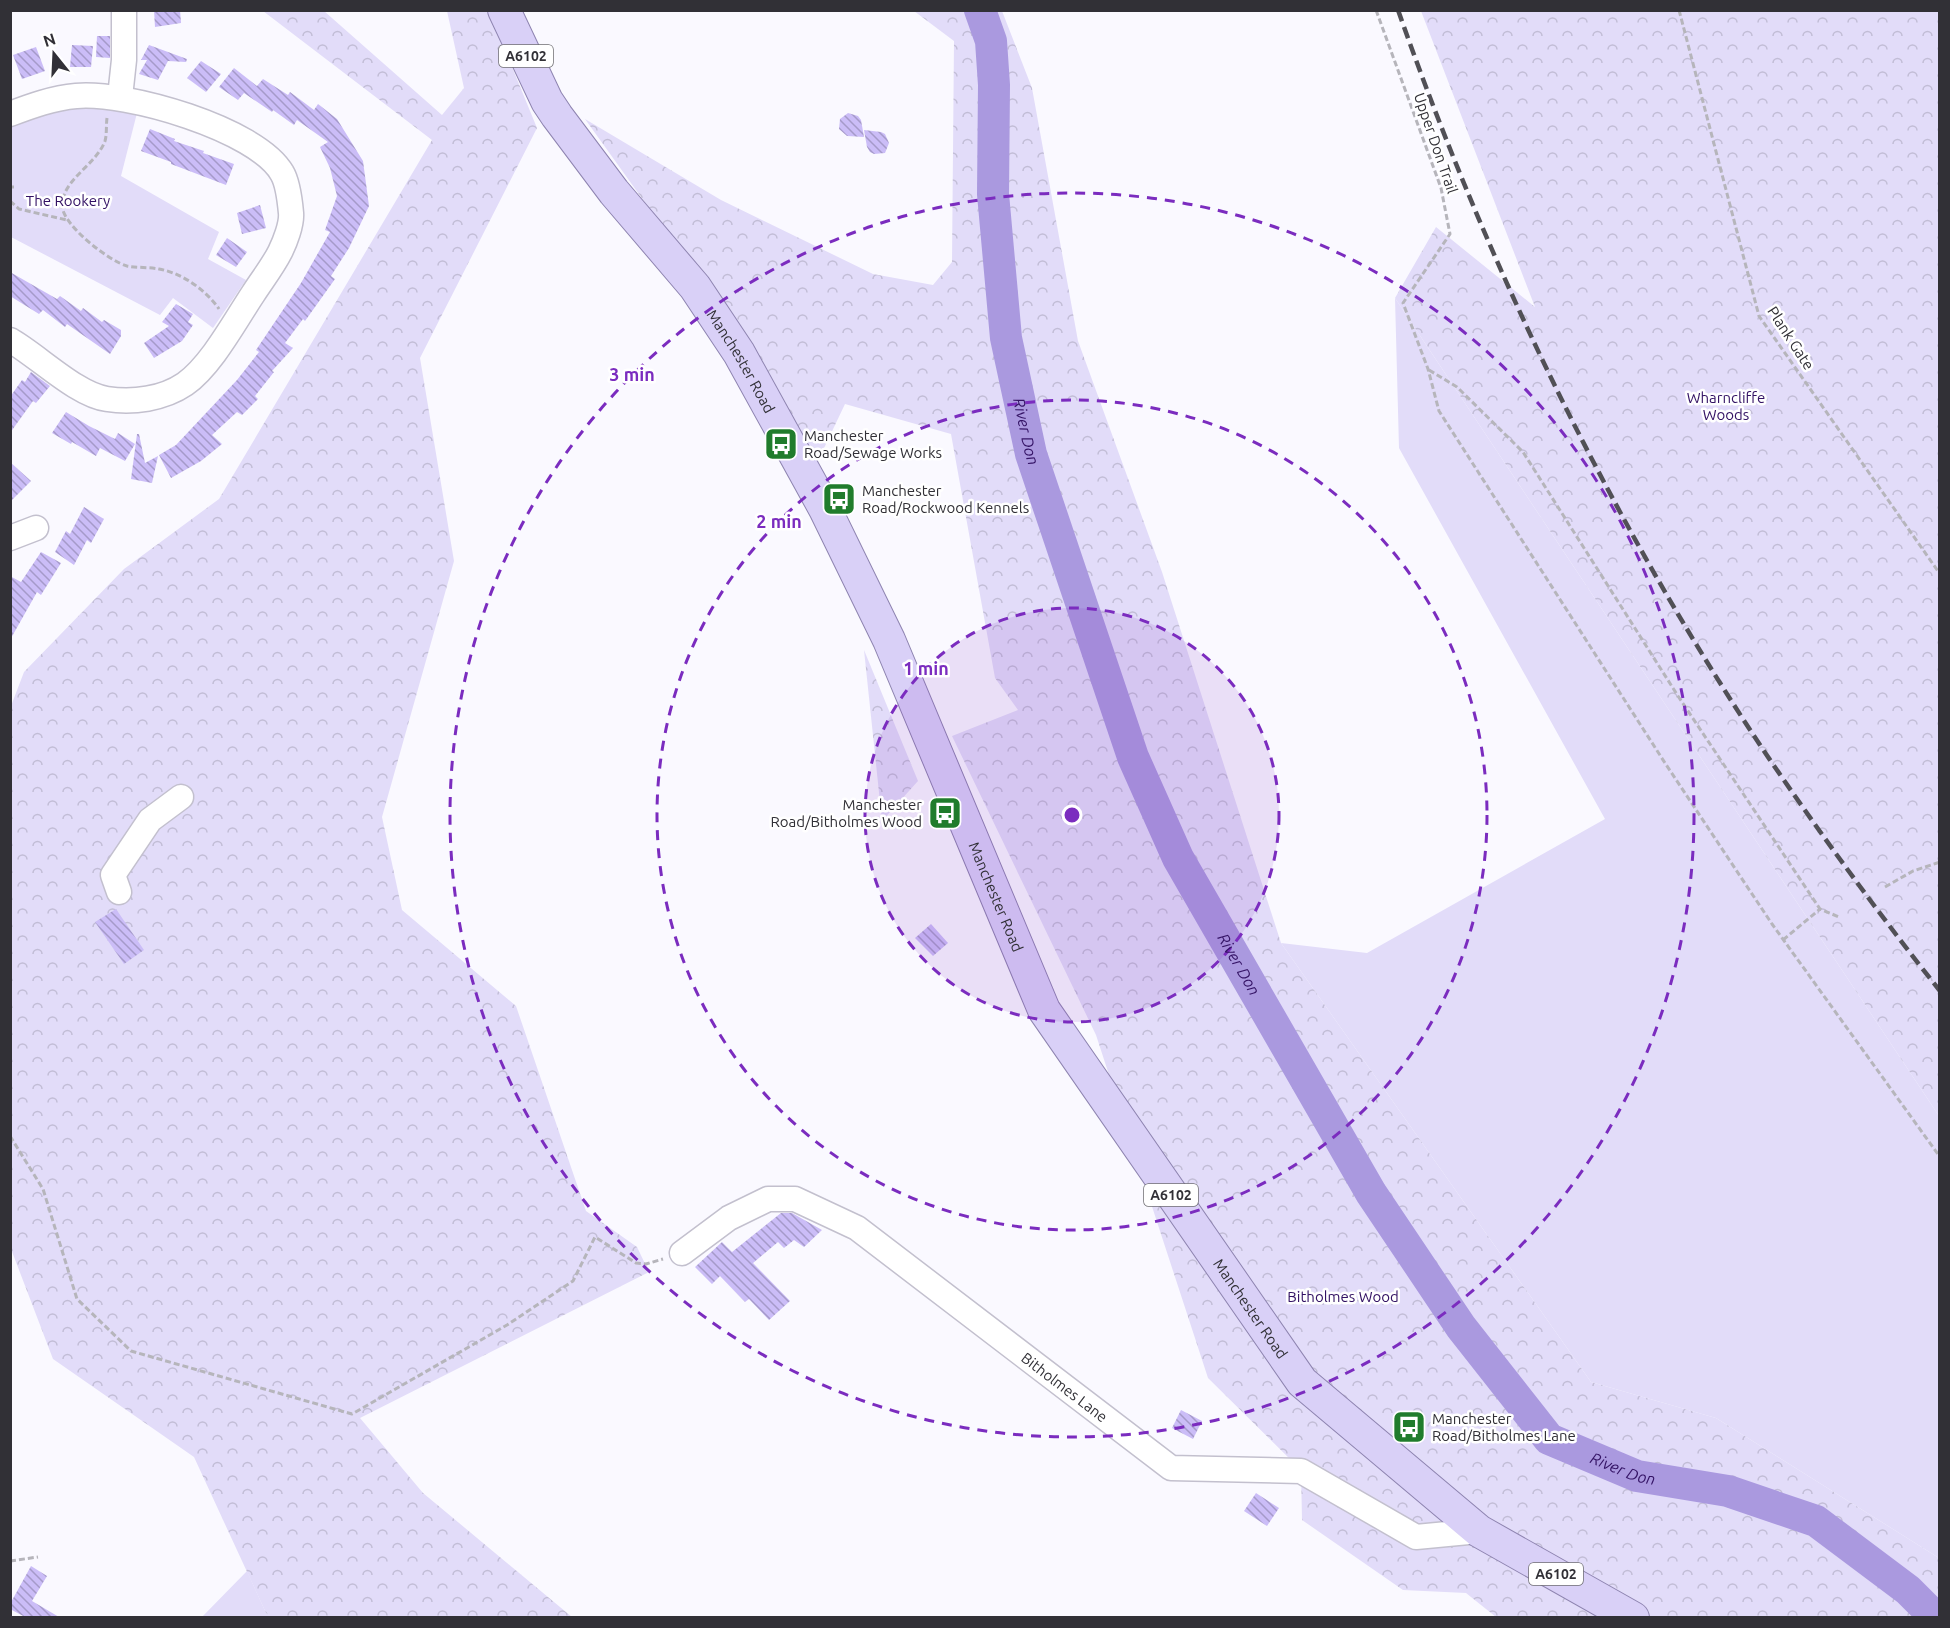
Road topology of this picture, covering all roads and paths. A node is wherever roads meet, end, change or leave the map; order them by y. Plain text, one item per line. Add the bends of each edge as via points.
1 (124, 10) edge
2 (504, 10) edge
3 (1376, 10) edge
4 (1679, 10) edge
5 (120, 97) junction
6 (10, 114) edge
7 (107, 117) dead end
8 (10, 201) edge
9 (67, 220) junction
10 (224, 316) dead end
11 (10, 340) edge
12 (1428, 369) junction
13 (36, 528) dead end
14 (10, 538) edge
15 (1940, 574) edge
16 (181, 797) dead end
17 (1940, 862) edge
18 (1884, 887) dead end
19 (119, 892) dead end
20 (1820, 909) junction
21 (1839, 917) dead end
22 (1783, 940) junction
23 (10, 1136) edge
24 (1940, 1157) edge
25 (682, 1253) joint
26 (1479, 1531) junction
27 (38, 1557) dead end
28 (10, 1561) edge
29 (1633, 1617) edge

1 - 5 street
2 - 26 main road, Manchester Road / A6102 via 547,101 614,192 695,287 739,352 825,509 890,640 1044,1010 1302,1382
3 - 12 path, Upper Don Trail via 1441,188 1450,234 1403,303
4 - 15 path, Plank Gate via 1759,316
5 - 6 street via 75,96
5 - 11 street via 162,107 211,126 256,147 270,160 283,174 292,215 280,252 204,366 186,384 166,395 106,399 88,393
7 - 9 path via 106,139 100,151 64,194 62,206
8 - 9 path via 19,209
9 - 10 path via 114,260 128,266 160,269 186,279 209,296
12 - 20 path via 1456,387 1523,452
12 - 22 path, Upper Don Trail via 1439,411
13 - 14 street
16 - 19 street via 150,820 113,875
17 - 18 path
20 - 21 path
20 - 22 path
22 - 24 path, Upper Don Trail
23 - 25 path via 43,1190 77,1299 131,1351 352,1414 507,1325 573,1281 595,1236 636,1263 646,1264
25 - 26 street, Bitholmes Lane via 729,1218 768,1199 795,1199 856,1228 1171,1468 1301,1471 1416,1537
26 - 29 main road, Manchester Road / A6102
27 - 28 path

